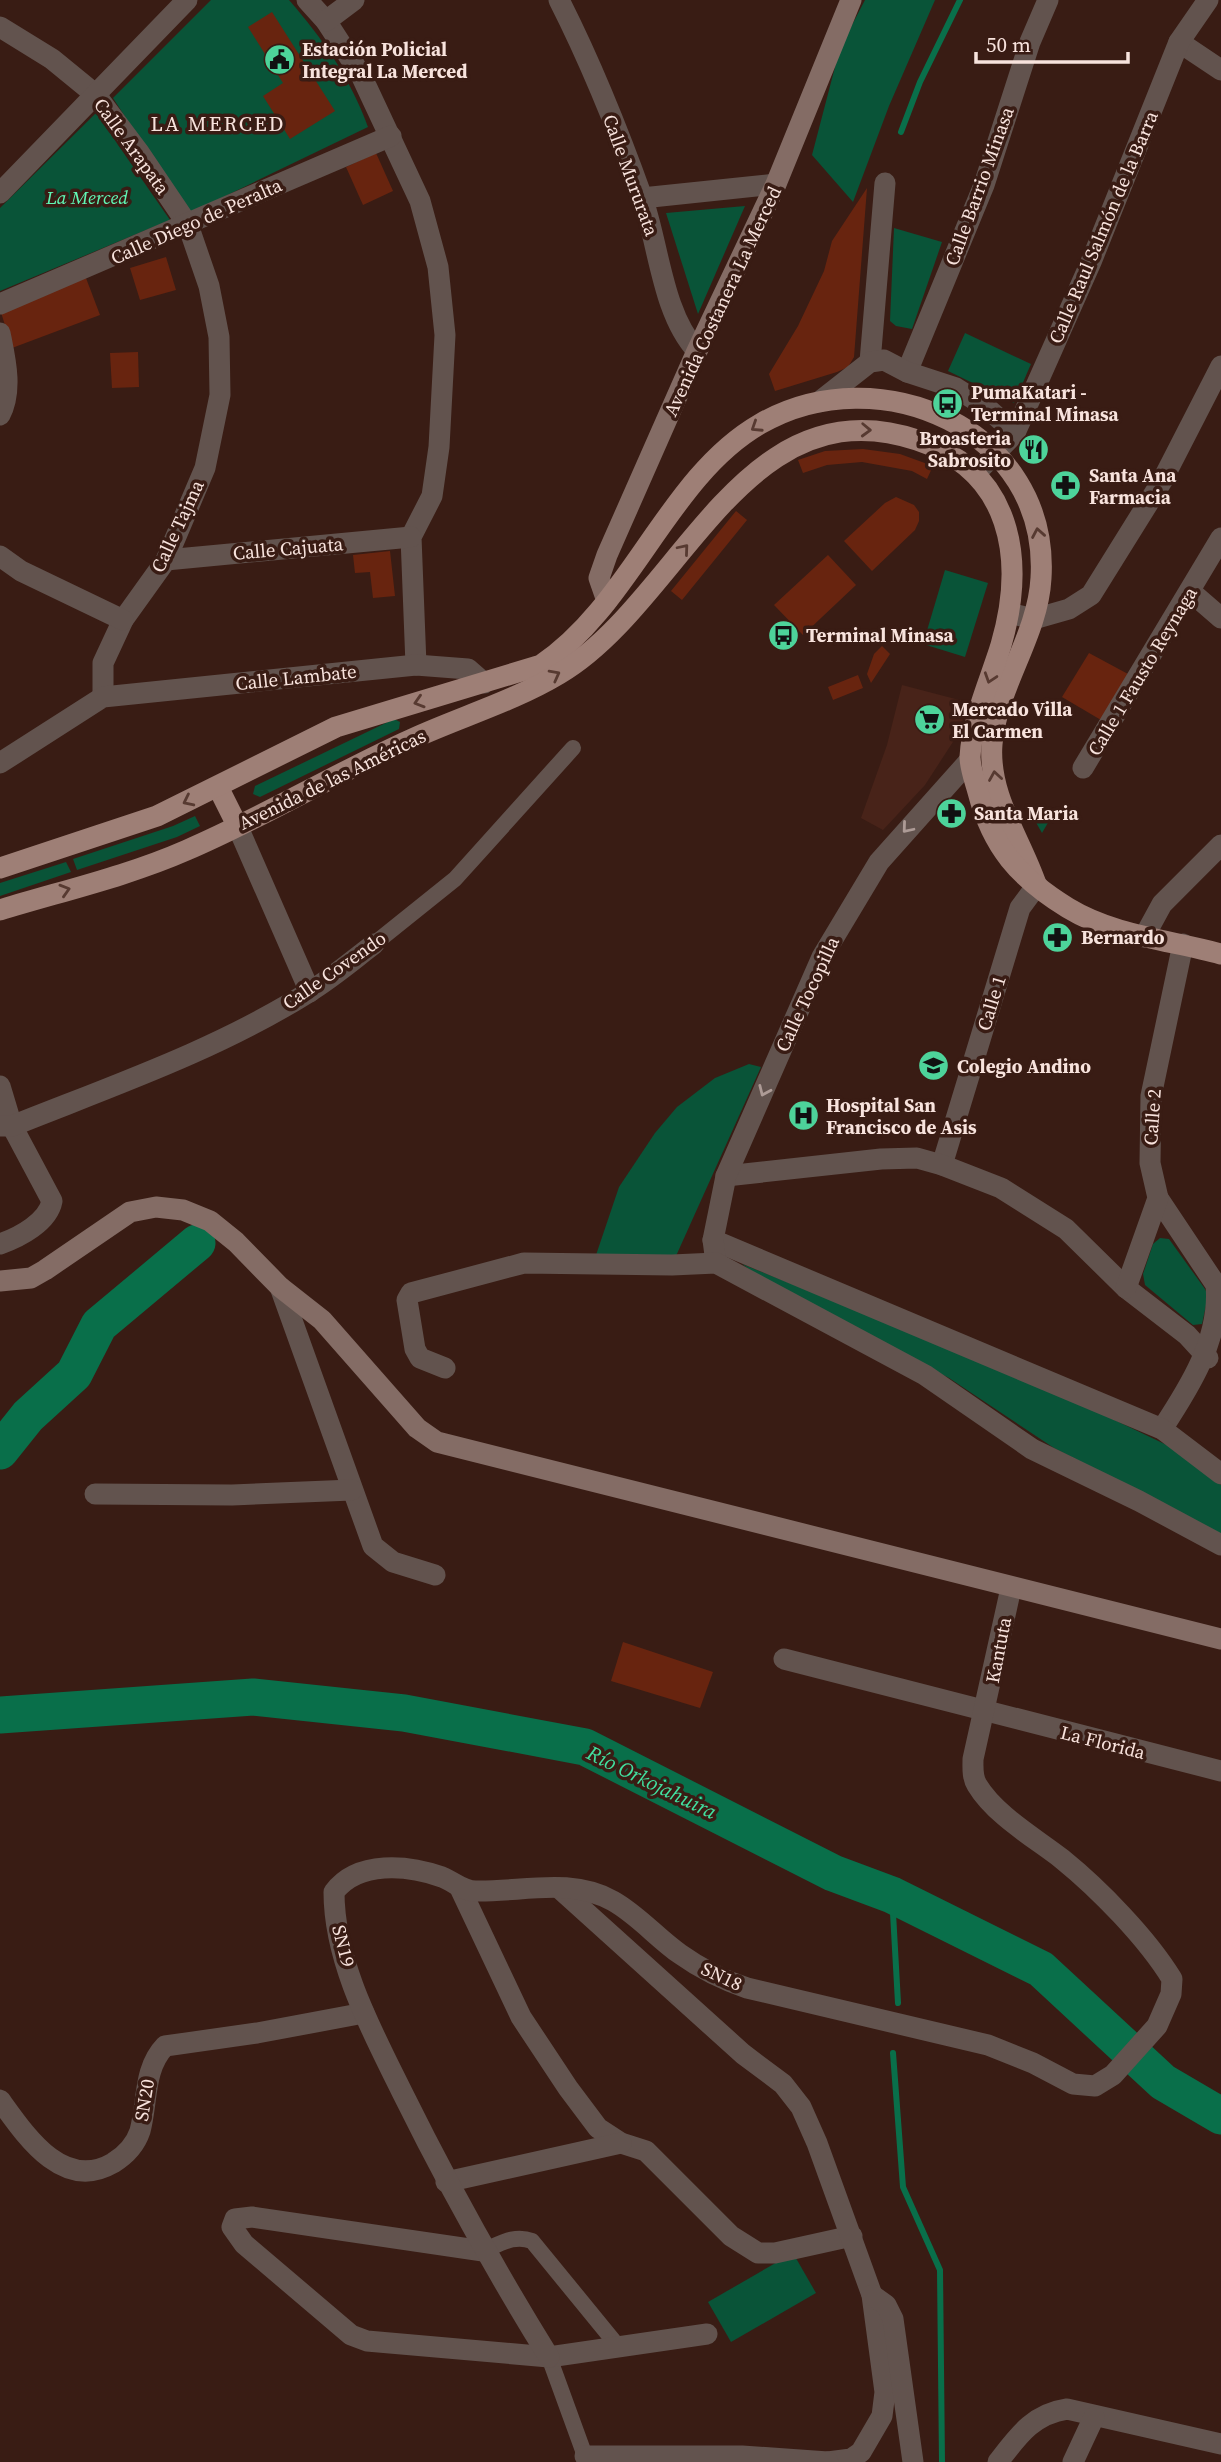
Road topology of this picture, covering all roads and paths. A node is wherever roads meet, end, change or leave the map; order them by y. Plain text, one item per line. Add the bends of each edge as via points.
1 (187, 0) edge
2 (307, 0) edge
3 (354, 0) edge
4 (558, 0) edge
5 (851, 0) edge
6 (1048, 0) edge
7 (1208, 0) edge
8 (326, 22) junction
9 (0, 27) edge
10 (1180, 42) junction
11 (1221, 71) edge
12 (96, 95) junction
13 (391, 136) junction
14 (885, 183) dead end
15 (776, 184) junction
16 (0, 193) edge
17 (642, 198) junction
18 (188, 225) junction
19 (0, 304) edge
20 (0, 332) edge
21 (697, 351) junction
22 (870, 362) junction
23 (1221, 366) edge
24 (907, 372) junction
25 (819, 401) junction
26 (0, 415) edge
27 (1015, 433) junction
28 (998, 452) junction
29 (975, 474) junction
30 (411, 537) junction
31 (1221, 538) edge
32 (0, 556) edge
33 (641, 556) junction
34 (166, 560) junction
35 (1041, 562) junction
36 (1013, 563) junction
37 (1191, 592) junction
38 (607, 601) junction
39 (640, 601) junction
40 (1009, 613) junction
41 (1221, 618) edge
42 (1034, 619) junction
43 (123, 621) junction
44 (416, 665) junction
45 (484, 682) junction
46 (103, 696) junction
47 (493, 704) junction
48 (573, 748) dead end
49 (970, 760) junction
50 (0, 763) edge
51 (1083, 768) dead end
52 (218, 787) junction
53 (237, 825) junction
54 (1221, 845) edge
55 (0, 867) edge
56 (1037, 885) junction
57 (0, 910) edge
58 (1144, 937) junction
59 (374, 944) joint
60 (1183, 944) junction
61 (1221, 954) edge
62 (310, 992) junction
63 (0, 1086) edge
64 (6, 1126) edge
65 (942, 1165) junction
66 (726, 1176) junction
67 (1158, 1198) junction
68 (713, 1240) junction
69 (0, 1244) edge
70 (716, 1263) junction
71 (0, 1281) edge
72 (280, 1287) junction
73 (1126, 1288) junction
74 (1208, 1358) junction
75 (445, 1368) dead end
76 (1162, 1429) junction
77 (1221, 1474) edge
78 (352, 1490) junction
79 (95, 1494) dead end
80 (1221, 1545) edge
81 (435, 1575) dead end
82 (1011, 1588) junction
83 (1221, 1639) edge
84 (784, 1659) dead end
85 (986, 1713) junction
86 (1221, 1771) edge
87 (342, 1881) joint
88 (460, 1888) junction
89 (559, 1888) junction
90 (363, 2012) junction
91 (1113, 2075) joint
92 (0, 2100) edge
93 (621, 2143) junction
94 (446, 2182) junction
95 (852, 2236) junction
96 (483, 2251) junction
97 (872, 2295) junction
98 (707, 2334) dead end
99 (617, 2345) junction
100 (549, 2357) junction
101 (1094, 2417) junction
102 (1221, 2444) edge
103 (585, 2456) joint
104 (828, 2462) edge
105 (913, 2462) edge
106 (998, 2462) edge
107 (1073, 2462) edge

1 - 12 street
2 - 8 street
3 - 8 street
4 - 17 street, Calle Mururata via 582,47
5 - 15 main road, Avenida Costanera La Merced
6 - 24 street, Calle Barrio Minasa via 984,185
7 - 10 street, Calle Raul Salmón de la Barra
8 - 13 street via 361,75
9 - 12 street, Calle Arapata via 52,59
10 - 11 street
10 - 27 street, Calle Raul Salmón de la Barra via 1091,262
12 - 16 street
12 - 18 street, Calle Arapata
13 - 18 street, Calle Diego de Peralta
13 - 30 street via 420,201 438,267 445,335 432,496
14 - 22 street
15 - 17 street
15 - 21 main road, Avenida Costanera La Merced
17 - 21 street, Calle Mururata via 678,324
18 - 19 street, Calle Diego de Peralta
18 - 34 street, Calle Tajma via 209,286 219,337 220,395 205,468
20 - 26 street via 7,368
21 - 38 main road, Avenida Costanera La Merced via 607,555 599,578
22 - 24 street via 884,360
22 - 25 street
23 - 42 street via 1162,481 1091,595 1069,609
24 - 27 street via 956,388
25 - 28 main road, Avenida de las Américas via 855,398 910,404 954,422
25 -> 33 main road, Avenida de las Américas via 761,423 728,447 702,473
27 - 28 street, Calle Raul Salmón de la Barra
28 - 29 street, Calle Raul Salmón de la Barra
35 -> 28 main road via 1035,520 1022,486
29 - 36 main road, Avenida de las Américas via 995,498 1008,529
39 -> 29 main road, Avenida de las Américas via 744,481 794,445 852,430 881,431 941,449
30 - 34 street, Calle Cajuata
30 - 44 street
31 - 37 street, Calle 1 Fausto Reynaga
32 - 43 street
33 - 38 main road, Avenida de las Américas
33 - 39 main road via 636,583
34 - 43 street, Calle Tajma
35 - 36 main road
35 - 42 main road
36 - 40 main road, Avenida de las Américas
37 - 41 street
37 - 51 street, Calle 1 Fausto Reynaga
38 - 45 main road, Avenida de las Américas via 565,647 541,665
47 -> 39 main road, Avenida de las Américas via 558,675 587,655
40 - 42 street
40 -> 49 main road, Avenida de las Américas
56 -> 42 main road via 1002,809 992,744 1003,698
43 - 46 street, Calle Tajma via 103,663
44 - 45 street, Calle Lambate via 468,669
44 - 46 street, Calle Lambate
45 - 47 main road
45 -> 52 main road, Avenida de las Américas via 336,727
46 - 50 street
47 - 53 main road, Avenida de las Américas
48 - 59 street, Calle Covendo via 456,879
49 - 56 main road via 986,823 1011,864
49 -> 66 street, Calle Tocopilla via 909,825 859,892 822,957
52 - 53 main road
52 -> 55 main road, Avenida de las Américas via 157,816
57 -> 53 main road, Avenida de las Américas via 186,851
53 - 62 street
54 - 58 street via 1162,904
56 - 58 main road via 1097,923
56 - 65 street, Calle 1 via 1020,908
58 - 60 main road
59 - 62 street, Calle Covendo
60 - 61 main road
60 - 67 street, Calle 2 via 1151,1096 1150,1163
62 - 64 street, Calle Covendo via 178,1059
63 - 64 street
64 - 69 street via 52,1201 50,1212 13,1240
65 - 66 street via 917,1158 881,1159
65 - 73 street via 1001,1188 1066,1229
66 - 68 street, Calle Tocopilla
67 - 73 street
67 - 74 street via 1216,1285 1220,1298
68 - 70 street, Calle Tocopilla
68 - 76 street
70 - 75 street via 524,1264 411,1293 407,1300 415,1349 420,1358
70 - 80 street via 925,1374 1032,1449
71 - 72 main road via 31,1278 130,1212 156,1207 183,1210 210,1222
72 - 78 street
72 - 82 main road via 322,1320 416,1428 437,1441
73 - 74 street via 1187,1335
74 - 76 street
76 - 77 street
78 - 79 street
78 - 81 street via 373,1546 393,1562
82 - 83 main road
82 - 85 street, Kantuta
84 - 85 street, La Florida
85 - 86 street, La Florida
85 - 91 street, Kantuta via 973,1759 977,1785 998,1809 1119,1914 1172,1979 1171,1994 1157,2026
87 - 88 street, SN18 via 385,1868 446,1878
87 - 90 street, SN19 via 334,1892 334,1904
88 - 89 street, SN18
88 - 93 street via 521,2017 598,2127
89 - 91 street, SN18 via 585,1890 613,1901 680,1954 721,1979 747,1988 988,2045 1073,2084 1095,2085
89 - 95 street via 743,2054 783,2084 801,2107
90 - 92 street, SN20 via 165,2046 149,2069 139,2133 127,2155 88,2171 67,2170 51,2160
90 - 94 street, SN19
93 - 94 street
93 - 95 street via 646,2151 731,2236 758,2253
94 - 96 street, SN19
95 - 97 street
96 - 99 street via 510,2239 532,2241
96 - 100 street, SN19
96 - 100 street via 252,2217 235,2219 232,2227 244,2244 351,2335 367,2341
97 - 104 street via 885,2392 882,2416 861,2452 851,2459
97 - 105 street via 886,2305 894,2319
98 - 99 street
99 - 100 street
100 - 103 street
101 - 102 street
101 - 106 street via 1067,2409 1049,2412 1023,2429
101 - 107 street
103 - 104 street via 742,2456

